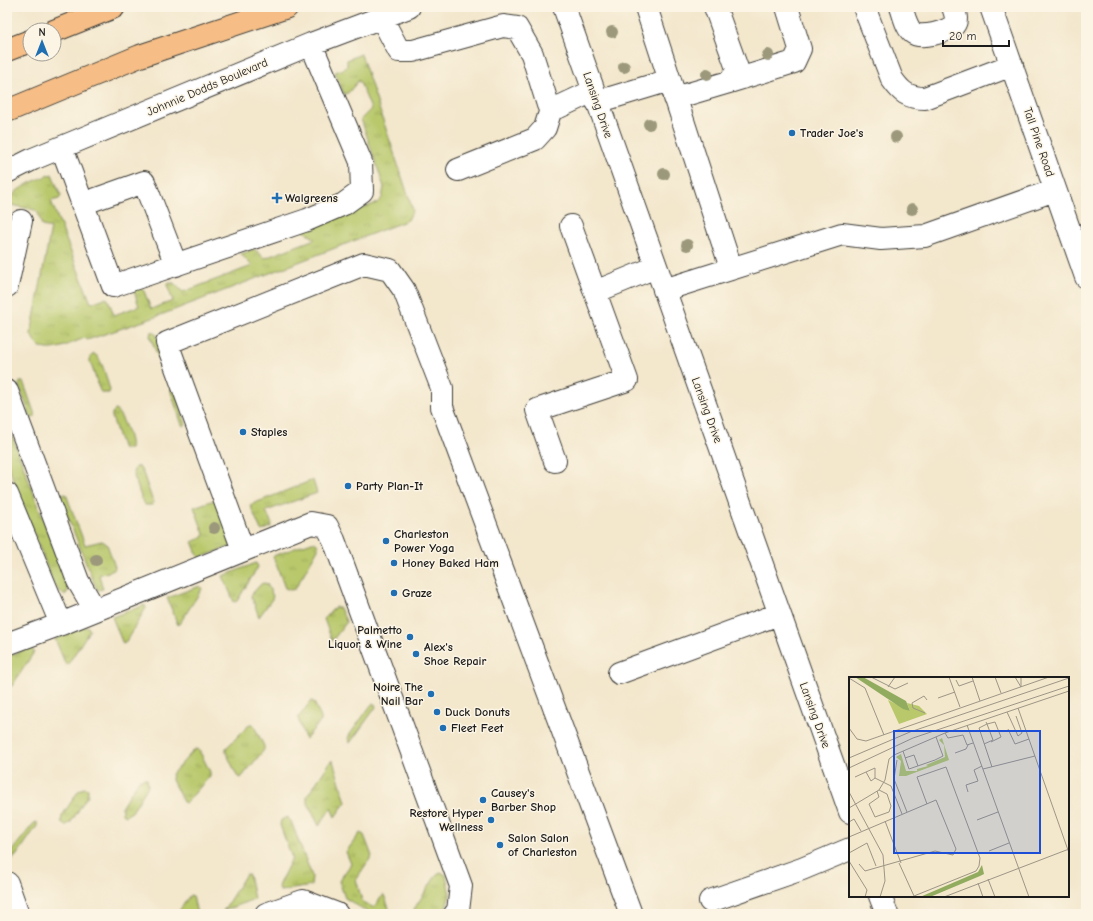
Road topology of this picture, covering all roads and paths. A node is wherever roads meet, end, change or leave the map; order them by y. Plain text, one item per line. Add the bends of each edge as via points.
1 (114, 7) edge
2 (287, 7) edge
3 (409, 7) edge
4 (564, 7) edge
5 (646, 7) edge
6 (715, 7) edge
7 (788, 7) edge
8 (864, 7) edge
9 (901, 7) edge
10 (953, 7) edge
11 (991, 7) edge
12 (381, 17) junction
13 (62, 28) edge
14 (22, 44) edge
15 (311, 44) junction
16 (7, 50) edge
17 (1012, 65) junction
18 (729, 82) junction
19 (672, 89) junction
20 (595, 96) junction
21 (552, 106) junction
22 (7, 111) edge
23 (62, 148) junction
24 (458, 170) dead end
25 (7, 172) edge
26 (1055, 190) junction
27 (82, 204) junction
28 (21, 221) dead end
29 (571, 226) dead end
30 (176, 265) junction
31 (656, 267) junction
32 (731, 268) junction
33 (1086, 277) edge
34 (7, 286) edge
35 (664, 290) junction
36 (595, 292) junction
37 (7, 391) edge
38 (555, 461) dead end
39 (7, 494) edge
40 (243, 550) junction
41 (95, 610) junction
42 (779, 614) junction
43 (61, 624) junction
44 (7, 644) edge
45 (619, 673) dead end
46 (849, 809) edge
47 (849, 850) edge
48 (7, 883) edge
49 (880, 897) edge
50 (710, 901) dead end
51 (18, 914) edge
52 (266, 914) edge
53 (337, 914) edge
54 (455, 914) edge
55 (631, 914) edge
56 (887, 914) edge

1 - 13 highway
2 - 22 highway via 140,56
3 - 12 street, Johnnie Dodds Boulevard
4 - 20 street, Lansing Drive
5 - 19 street
6 - 18 street via 738,71
7 - 18 street via 800,49 794,62
8 - 17 street via 892,79 899,90 908,95 925,98
9 - 10 street via 912,32 918,36 926,36 954,25 956,15
11 - 17 street, Tall Pine Road
12 - 15 street, Johnnie Dodds Boulevard
12 - 21 street via 399,51 413,51 503,26 516,28 532,54 548,104
14 - 16 highway
15 - 23 street, Johnnie Dodds Boulevard
15 - 30 street via 361,162 362,191 344,204 307,220
17 - 26 street, Tall Pine Road
18 - 19 street
19 - 20 street
19 - 32 street
20 - 21 street via 559,107
20 - 31 street, Lansing Drive
21 - 24 street via 545,128 535,139
23 - 25 street, Johnnie Dodds Boulevard
23 - 27 street
26 - 32 street via 925,236 881,240 842,234
26 - 33 street, Tall Pine Road
27 - 30 street via 113,286
27 - 30 street via 144,182
28 - 34 street
29 - 36 street
31 - 35 street, Lansing Drive
31 - 36 street
32 - 35 street
35 - 42 street, Lansing Drive
36 - 38 street via 627,380 537,410
37 - 41 street via 78,581
39 - 43 street
40 - 41 street
40 - 54 street via 311,523 327,526 461,886 458,911
40 - 55 street via 167,343 364,264 390,270 404,290 442,388 442,407
41 - 43 street
42 - 45 street
42 - 46 street, Lansing Drive
43 - 44 street
47 - 50 street
48 - 51 street
49 - 56 street
52 - 53 street via 303,901

